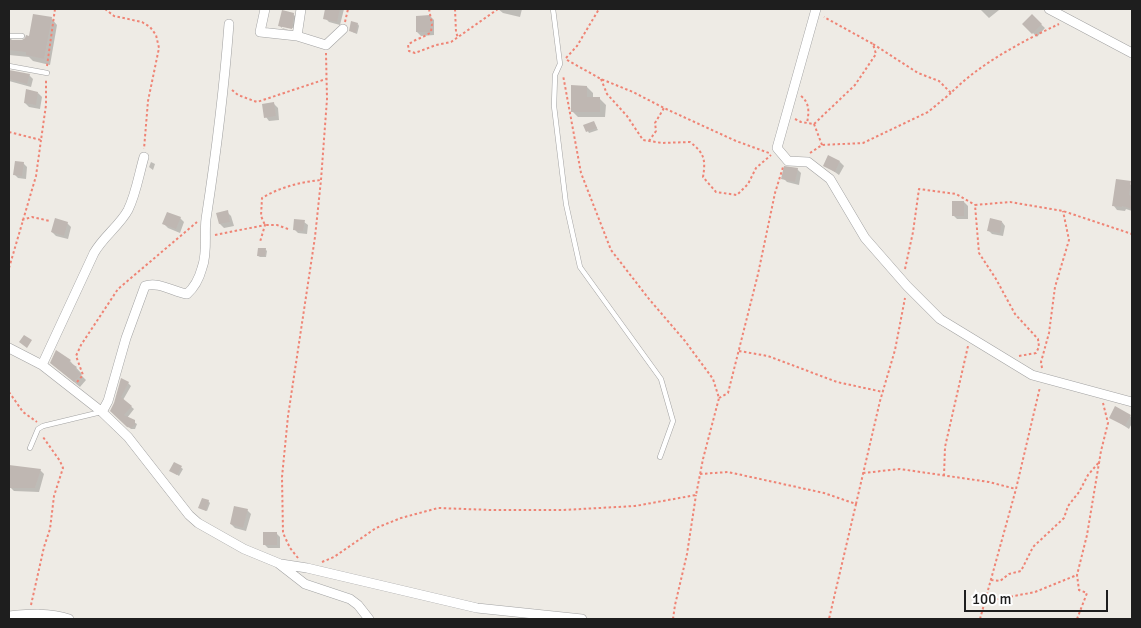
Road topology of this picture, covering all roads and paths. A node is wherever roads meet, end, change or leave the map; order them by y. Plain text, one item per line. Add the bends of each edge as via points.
1 (55, 9) edge
2 (105, 9) edge
3 (265, 9) edge
4 (301, 9) edge
5 (348, 9) edge
6 (429, 9) edge
7 (455, 9) edge
8 (498, 9) edge
9 (553, 9) edge
10 (599, 9) edge
11 (1049, 9) edge
12 (816, 10) edge
13 (1069, 19) junction
14 (229, 24) dead end
15 (343, 29) joint
16 (9, 36) edge
17 (22, 36) dead end
18 (297, 36) junction
19 (458, 38) junction
20 (873, 44) junction
21 (326, 45) junction
22 (1132, 53) edge
23 (560, 64) junction
24 (9, 66) edge
25 (47, 73) junction
26 (326, 79) junction
27 (601, 79) junction
28 (224, 85) junction
29 (793, 91) junction
30 (951, 93) junction
31 (664, 108) junction
32 (786, 114) junction
33 (807, 123) junction
34 (814, 124) junction
35 (9, 132) edge
36 (40, 140) junction
37 (649, 141) junction
38 (822, 145) junction
39 (144, 157) joint
40 (785, 158) junction
41 (808, 162) junction
42 (321, 180) junction
43 (975, 205) junction
44 (1064, 211) junction
45 (207, 214) junction
46 (22, 220) junction
47 (50, 221) dead end
48 (265, 225) junction
49 (288, 229) dead end
50 (205, 234) junction
51 (1132, 234) edge
52 (260, 242) dead end
53 (9, 268) edge
54 (907, 286) junction
55 (970, 336) junction
56 (9, 348) edge
57 (739, 351) junction
58 (1004, 359) junction
59 (42, 365) junction
60 (1042, 377) junction
61 (77, 383) dead end
62 (9, 392) edge
63 (883, 392) junction
64 (1100, 393) junction
65 (719, 398) junction
66 (1132, 402) edge
67 (102, 412) junction
68 (43, 426) junction
69 (38, 429) junction
70 (30, 448) dead end
71 (660, 457) dead end
72 (1100, 461) junction
73 (864, 473) junction
74 (700, 474) junction
75 (944, 477) junction
76 (1016, 489) junction
77 (696, 495) junction
78 (856, 504) junction
79 (278, 563) junction
80 (307, 568) junction
81 (1076, 576) junction
82 (991, 580) junction
83 (986, 595) junction
84 (28, 614) junction
85 (9, 616) edge
86 (69, 619) edge
87 (369, 619) edge
88 (582, 619) edge
89 (673, 619) edge
90 (829, 619) edge
91 (980, 619) edge
92 (1077, 619) edge

1 - 25 path
2 - 39 path via 114,16 142,22 156,35 159,48 148,101
3 - 18 street via 260,32
4 - 18 street
5 - 15 path
6 - 19 path via 431,32 412,42 408,46 410,51 415,53
7 - 19 path
8 - 19 path
9 - 23 lane
10 - 27 path via 577,46 565,58
11 - 13 street
12 - 20 path
12 - 29 street
13 - 22 street
13 - 30 path via 964,79
14 - 28 street
15 - 21 street
16 - 17 lane
18 - 21 street
20 - 30 path via 939,81
20 - 34 path via 876,54 855,85
21 - 26 path
23 - 65 path via 581,173 610,250 713,379
23 - 71 lane via 555,75 554,106 566,204 580,267 660,379 673,421
24 - 25 lane
25 - 36 path
26 - 28 path via 257,102
26 - 42 path
27 - 31 path
27 - 37 path via 607,94 628,116 643,140
28 - 45 street
29 - 32 street
29 - 33 path via 804,98 810,111
30 - 38 path via 928,112 863,143
31 - 37 path via 655,123 656,132
31 - 37 path via 772,154 756,168 748,184 737,195 716,192 702,177 705,166 701,151 690,142
32 - 33 path
32 - 40 street via 776,148
33 - 34 path
34 - 38 path
35 - 36 path
36 - 46 path via 36,176
38 - 41 path via 810,152
39 - 59 street via 127,211 94,252
40 - 41 street
40 - 57 path
41 - 54 street via 830,179 865,238
42 - 48 path via 303,182 262,198 261,216
42 - 80 path via 282,477 283,534
43 - 44 path via 1010,202
43 - 54 path via 956,194 919,190 903,275
43 - 58 path via 979,253 1015,314 1038,339 1036,353
44 - 51 path
44 - 60 path via 1068,240 1055,287 1049,333 1041,362
45 - 50 street
45 - 61 path via 118,290 76,356 83,375
46 - 47 path via 32,217
46 - 53 path
48 - 49 path
48 - 50 path via 218,235
48 - 52 path
50 - 67 street via 203,267 195,287 187,294 151,284 145,286
54 - 55 street via 940,319
54 - 63 path
55 - 58 street
55 - 75 path via 945,447
56 - 59 street
57 - 63 path via 768,356 837,382
57 - 65 path via 728,393
58 - 60 street
59 - 67 street
60 - 64 street
60 - 76 path
62 - 68 path via 23,412
63 - 73 path
64 - 66 street
64 - 72 path via 1108,423
65 - 74 path
67 - 68 lane
67 - 79 street via 128,437 198,523 244,549
68 - 69 lane
69 - 70 lane
69 - 84 path via 63,468
72 - 81 path
72 - 82 path via 1068,506 1064,518 1033,547 1021,570 1000,581
73 - 75 path via 900,469
73 - 78 path
74 - 77 path
74 - 78 path via 728,472 824,493
75 - 76 path
76 - 82 path
77 - 80 path via 635,506 563,510 438,508 376,528 334,557
77 - 89 path
78 - 90 path
79 - 80 street
79 - 87 street via 305,584 350,599
80 - 88 street via 477,608
81 - 83 path via 1035,592 993,600
81 - 92 path via 1079,590 1087,593
82 - 83 path
83 - 91 path
84 - 85 street
84 - 86 street

